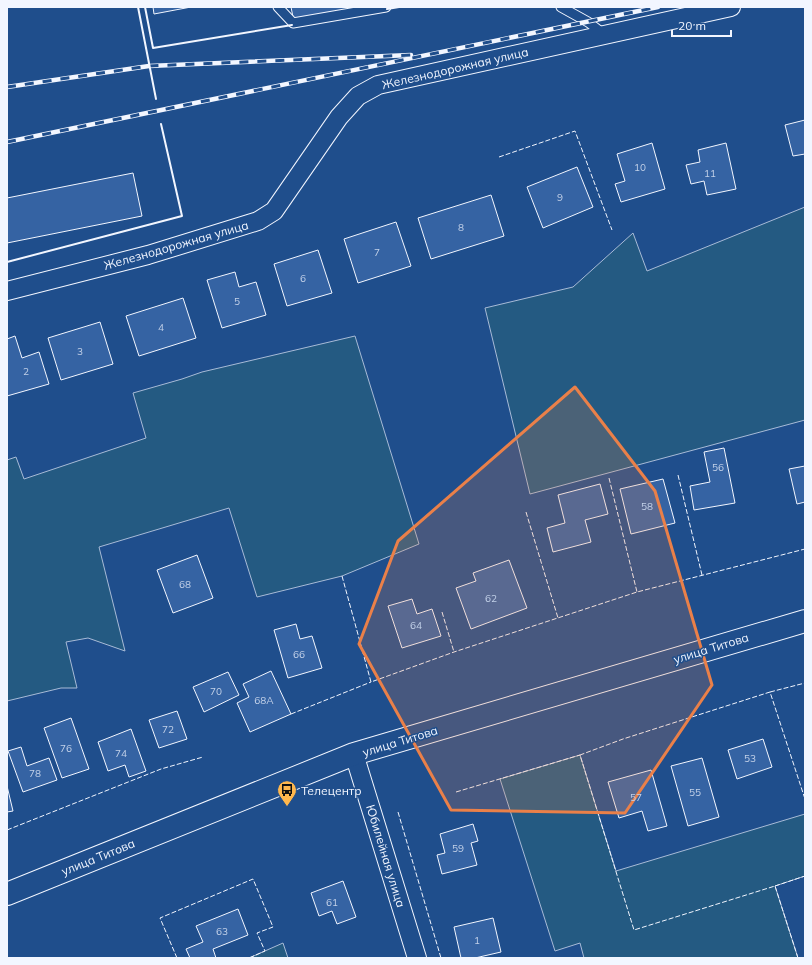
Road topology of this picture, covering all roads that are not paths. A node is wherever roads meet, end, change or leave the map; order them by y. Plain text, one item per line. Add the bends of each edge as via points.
1 (278, 7) edge
2 (386, 7) edge
3 (561, 7) edge
4 (731, 7) edge
5 (605, 35) junction
6 (7, 291) edge
7 (805, 621) edge
8 (354, 754) junction
9 (7, 894) edge
10 (417, 958) edge

1 - 2 lane via 293,23
3 - 5 lane
4 - 5 street, Железнодорожная улица
5 - 6 street, Железнодорожная улица via 378,85 358,96 339,118 274,211 258,221 148,255
7 - 8 main road, улица Титова
8 - 9 main road, улица Титова
8 - 10 street, Юбилейная улица

